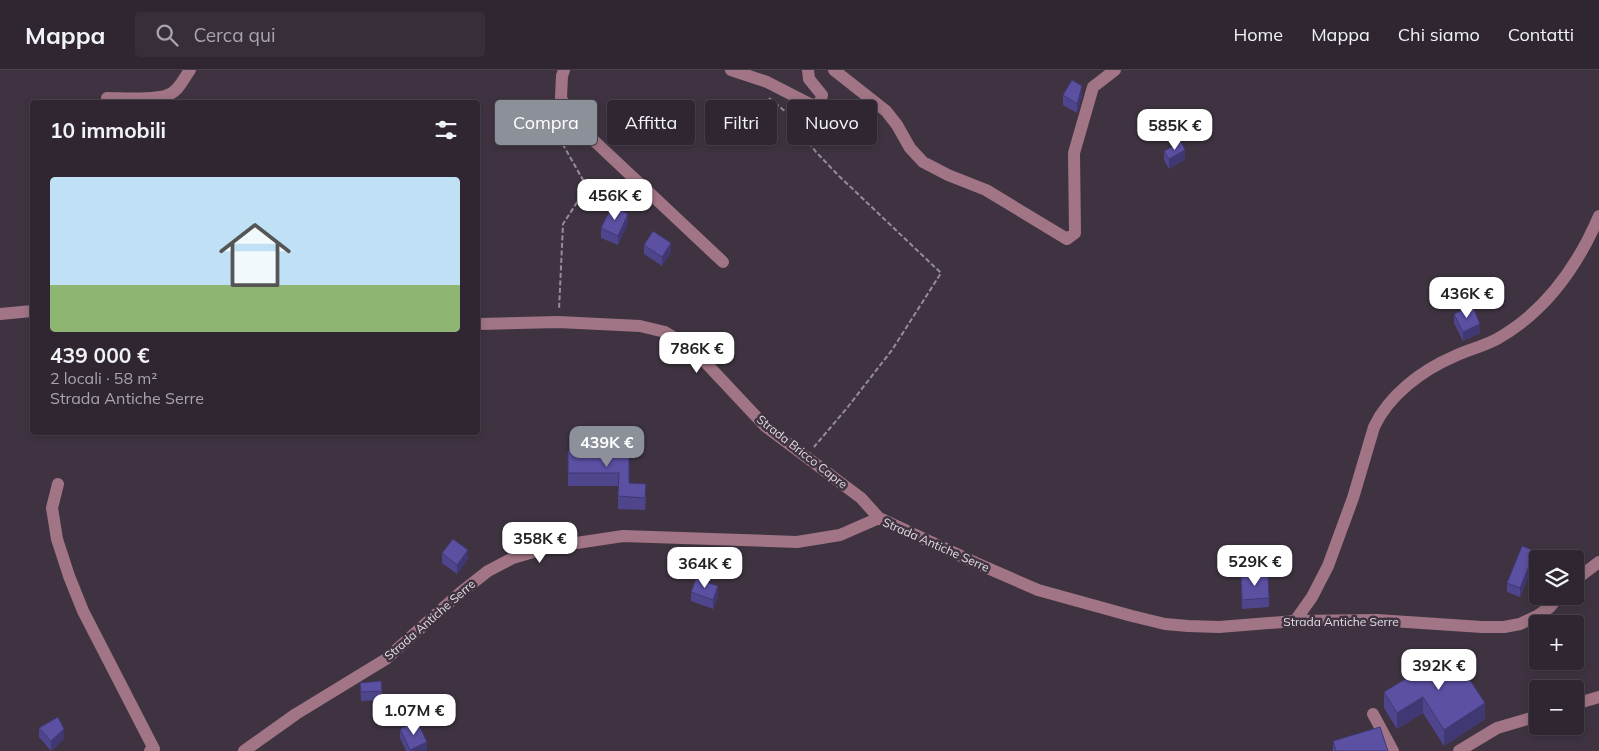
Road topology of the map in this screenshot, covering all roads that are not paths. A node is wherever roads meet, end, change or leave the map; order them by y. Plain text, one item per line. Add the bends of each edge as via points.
1 (190, 70) edge
2 (564, 70) edge
3 (731, 70) edge
4 (808, 70) edge
5 (834, 70) edge
6 (1115, 70) edge
7 (107, 98) dead end
8 (1599, 216) edge
9 (723, 262) dead end
10 (30, 311) edge
11 (0, 314) edge
12 (480, 324) edge
13 (58, 484) dead end
14 (879, 518) junction
15 (1599, 562) edge
16 (1584, 573) edge
17 (1551, 605) edge
18 (1294, 621) junction
19 (1599, 697) edge
20 (1584, 701) edge
21 (1374, 714) dead end
22 (1529, 719) edge
23 (152, 750) edge
24 (244, 751) edge
25 (1393, 751) edge
26 (1460, 751) edge

1 - 7 street via 171,94 160,98
2 - 9 street via 561,98 572,120
3 - 4 street via 767,82 815,105 821,101 822,95 809,79
5 - 6 street via 886,111 923,162 986,190 1067,239 1075,233 1074,153 1093,87
8 - 18 street via 1589,240 1558,287 1534,313 1497,339 1422,373 1378,418 1328,566 1312,597
10 - 11 street
12 - 14 street, Strada Bricco Capre via 558,322 640,326 665,332 686,344 765,426 861,498
13 - 23 street via 52,508 57,539 69,576 90,627
14 - 18 street, Strada Antiche Serre via 1038,590 1132,616 1188,626
14 - 24 street, Strada Antiche Serre via 840,535 798,542 623,536 550,546 513,558 488,571 460,593 386,659 296,714
15 - 16 street
17 - 18 street, Strada Antiche Serre via 1520,624 1504,626 1377,620
19 - 20 street
21 - 25 street
22 - 26 street via 1497,728

